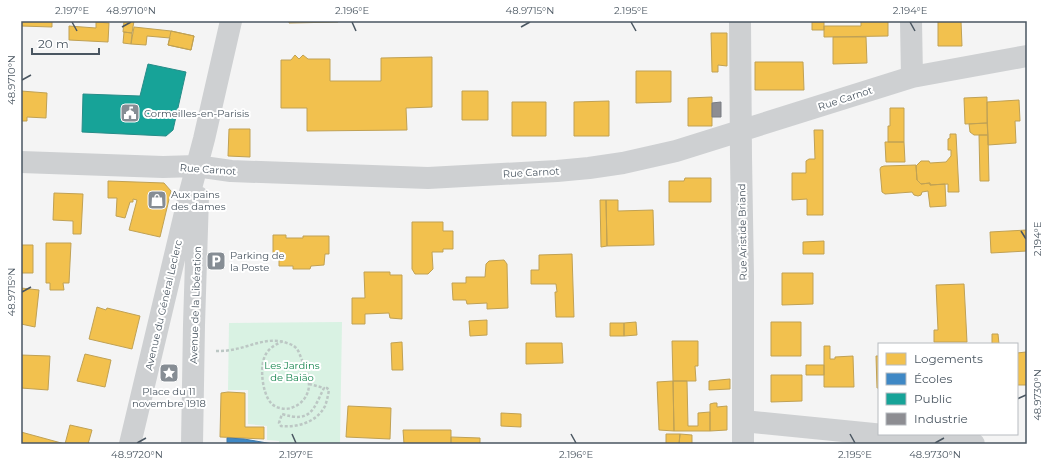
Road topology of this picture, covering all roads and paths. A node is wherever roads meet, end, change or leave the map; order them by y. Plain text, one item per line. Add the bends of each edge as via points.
1 (231, 21) edge
2 (740, 21) edge
3 (911, 21) edge
4 (1027, 56) edge
5 (912, 77) junction
6 (741, 131) junction
7 (21, 162) edge
8 (196, 166) junction
9 (283, 341) junction
10 (193, 352) junction
11 (309, 384) junction
12 (324, 388) junction
13 (282, 408) junction
14 (282, 414) junction
15 (743, 421) junction
16 (878, 434) edge
17 (884, 435) edge
18 (130, 444) edge
19 (192, 444) edge
20 (743, 444) edge
21 (974, 444) edge

1 - 8 street, Avenue du Général Leclerc
2 - 6 street, Rue Aristide Briand
3 - 5 street
4 - 5 street, Rue Carnot
5 - 6 street, Rue Carnot
6 - 8 street, Rue Carnot via 676,151 631,161 557,171 421,178 231,171
6 - 15 street, Rue Aristide Briand
7 - 8 street, Rue Carnot
8 - 10 street, Avenue de la Libération via 198,200
8 - 18 street, Avenue du Général Leclerc
9 - 10 path via 266,341 229,351
9 - 11 path via 296,347 308,373
9 - 13 path via 266,354 262,368 263,383 270,402
10 - 19 street, Avenue de la Libération
11 - 12 path
11 - 13 path via 306,398 300,404 292,408
12 - 14 path via 311,412 305,416
12 - 14 path via 329,390 326,404 314,419 300,425 281,426 279,423
13 - 14 path
15 - 16 street
15 - 20 street, Rue Aristide Briand
17 - 21 street

